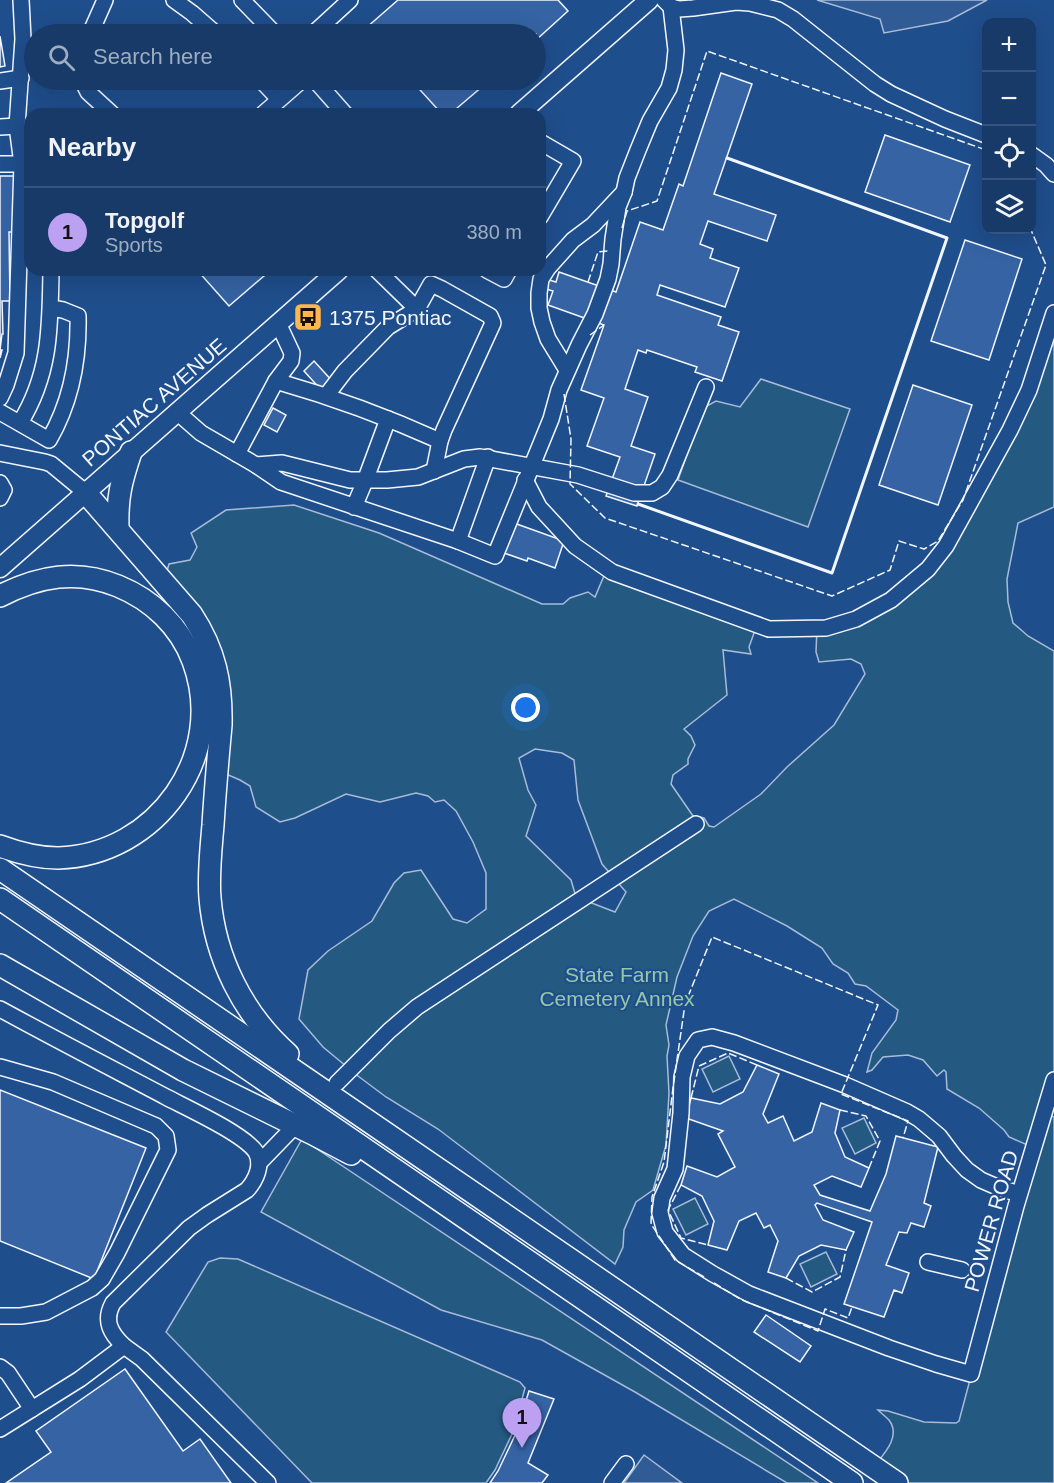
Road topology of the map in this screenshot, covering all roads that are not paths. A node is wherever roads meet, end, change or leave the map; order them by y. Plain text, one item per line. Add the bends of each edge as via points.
1 (21, 0) edge
2 (105, 0) edge
3 (174, 0) edge
4 (242, 0) edge
5 (350, 0) edge
6 (649, 0) edge
7 (668, 4) edge
8 (94, 24) edge
9 (205, 24) edge
10 (265, 24) edge
11 (324, 24) edge
12 (21, 78) junction
13 (0, 81) edge
14 (87, 90) edge
15 (270, 90) edge
16 (290, 90) edge
17 (324, 90) edge
18 (279, 99) junction
19 (105, 108) edge
20 (269, 108) edge
21 (340, 108) edge
22 (526, 108) edge
23 (18, 126) junction
24 (0, 128) edge
25 (982, 133) edge
26 (546, 145) edge
27 (1036, 158) edge
28 (0, 164) edge
29 (22, 164) junction
30 (1054, 174) edge
31 (624, 192) junction
32 (546, 207) edge
33 (24, 212) edge
34 (24, 249) edge
35 (546, 272) edge
36 (51, 276) edge
37 (332, 276) edge
38 (383, 276) edge
39 (544, 276) edge
40 (51, 308) junction
41 (417, 309) junction
42 (1054, 313) edge
43 (278, 323) junction
44 (567, 370) junction
45 (276, 381) junction
46 (706, 387) dead end
47 (326, 396) junction
48 (0, 398) edge
49 (0, 412) edge
50 (177, 412) junction
51 (388, 419) junction
52 (20, 423) junction
53 (440, 441) junction
54 (131, 452) junction
55 (0, 453) edge
56 (237, 454) junction
57 (488, 457) junction
58 (256, 465) junction
59 (434, 471) junction
60 (528, 473) junction
61 (366, 480) junction
62 (0, 483) edge
63 (85, 492) junction
64 (0, 498) edge
65 (354, 507) junction
66 (118, 529) junction
67 (458, 541) junction
68 (0, 568) edge
69 (0, 596) edge
70 (696, 824) dead end
71 (0, 846) edge
72 (0, 869) edge
73 (0, 899) edge
74 (0, 965) edge
75 (0, 1009) edge
76 (0, 1066) edge
77 (1054, 1080) edge
78 (337, 1091) junction
79 (1049, 1114) edge
80 (290, 1131) dead end
81 (259, 1163) junction
82 (1019, 1194) junction
83 (478, 1226) junction
84 (928, 1262) dead end
85 (962, 1270) dead end
86 (0, 1316) edge
87 (124, 1346) junction
88 (0, 1367) edge
89 (32, 1409) junction
90 (0, 1429) edge
91 (626, 1464) dead end
92 (268, 1483) edge
93 (612, 1483) edge
94 (852, 1483) edge
95 (897, 1483) edge

1 - 12 street
2 - 8 street
3 - 9 street
4 - 10 street
5 - 11 street
6 - 22 main road
7 - 25 street via 679,9 736,2 778,10 891,94
7 - 31 street via 676,50 675,70 638,150
12 - 13 street
12 - 23 street
14 - 19 street
15 - 18 street
16 - 18 street
17 - 21 street
18 - 20 street
23 - 24 street
23 - 29 street
26 - 32 street via 573,161
27 - 30 street
28 - 29 street
29 - 33 street
31 - 35 street
31 - 44 street via 616,218 608,279
34 - 48 street via 16,353
36 - 40 street
37 - 43 main road, PONTIAC AVENUE
38 - 41 street
39 - 44 street via 539,300 542,322
40 - 52 street via 43,372
40 - 52 street via 78,316 69,397 49,440
41 - 47 street via 388,327
41 - 53 street via 431,284 490,316 493,323
42 - 60 street via 1029,390 946,546 928,569 891,600 856,619 826,628 769,629 612,572 575,546 538,507
43 - 45 street via 292,353 291,361
43 - 50 main road, PONTIAC AVENUE
44 - 60 street
45 - 47 street
45 - 56 street
46 - 60 street via 670,475 652,493 634,493 578,476
47 - 51 street
49 - 52 street
50 - 54 main road, PONTIAC AVENUE
50 - 56 street via 201,433
51 - 53 street
51 - 61 street
53 - 59 street
54 - 63 main road, PONTIAC AVENUE
54 - 66 highway via 118,495
55 - 63 street via 51,464
56 - 58 street
57 - 59 street via 464,459
57 - 60 street
57 - 67 street
58 - 61 street via 282,463 350,480
58 - 65 street via 281,482
59 - 61 street via 418,477
60 - 67 street via 495,556
61 - 65 street
62 - 64 street via 4,490
63 - 66 highway
63 - 68 main road, PONTIAC AVENUE
65 - 67 street
66 - 78 highway via 192,615 215,662 221,714 209,885 215,932 225,965 266,1033
69 - 71 highway via 41,579 70,576 99,580 141,597 165,616 184,641 200,682 203,711 200,740 186,778 157,816 132,835 88,853 59,858 32,856
70 - 78 street via 417,1007 389,1031
72 - 78 highway
73 - 83 highway
74 - 83 highway via 168,1062 330,1142
75 - 81 street via 222,1127 251,1147
76 - 86 street via 53,1083 156,1126 166,1136 168,1150 117,1253 97,1284 46,1312
77 - 79 street, POWER ROAD
78 - 95 highway
79 - 82 street, POWER ROAD
80 - 81 street
81 - 87 street via 248,1190 189,1228 113,1303 110,1327
82 - 82 street, POWER ROAD via 971,1374 889,1348 749,1294 683,1255 665,1232 660,1213 675,1169 687,1056 698,1040 712,1037 845,1085 920,1119 967,1170 981,1180
83 - 94 highway
84 - 85 street
87 - 89 street
87 - 92 street
88 - 89 street via 8,1372
89 - 90 street
91 - 93 street

